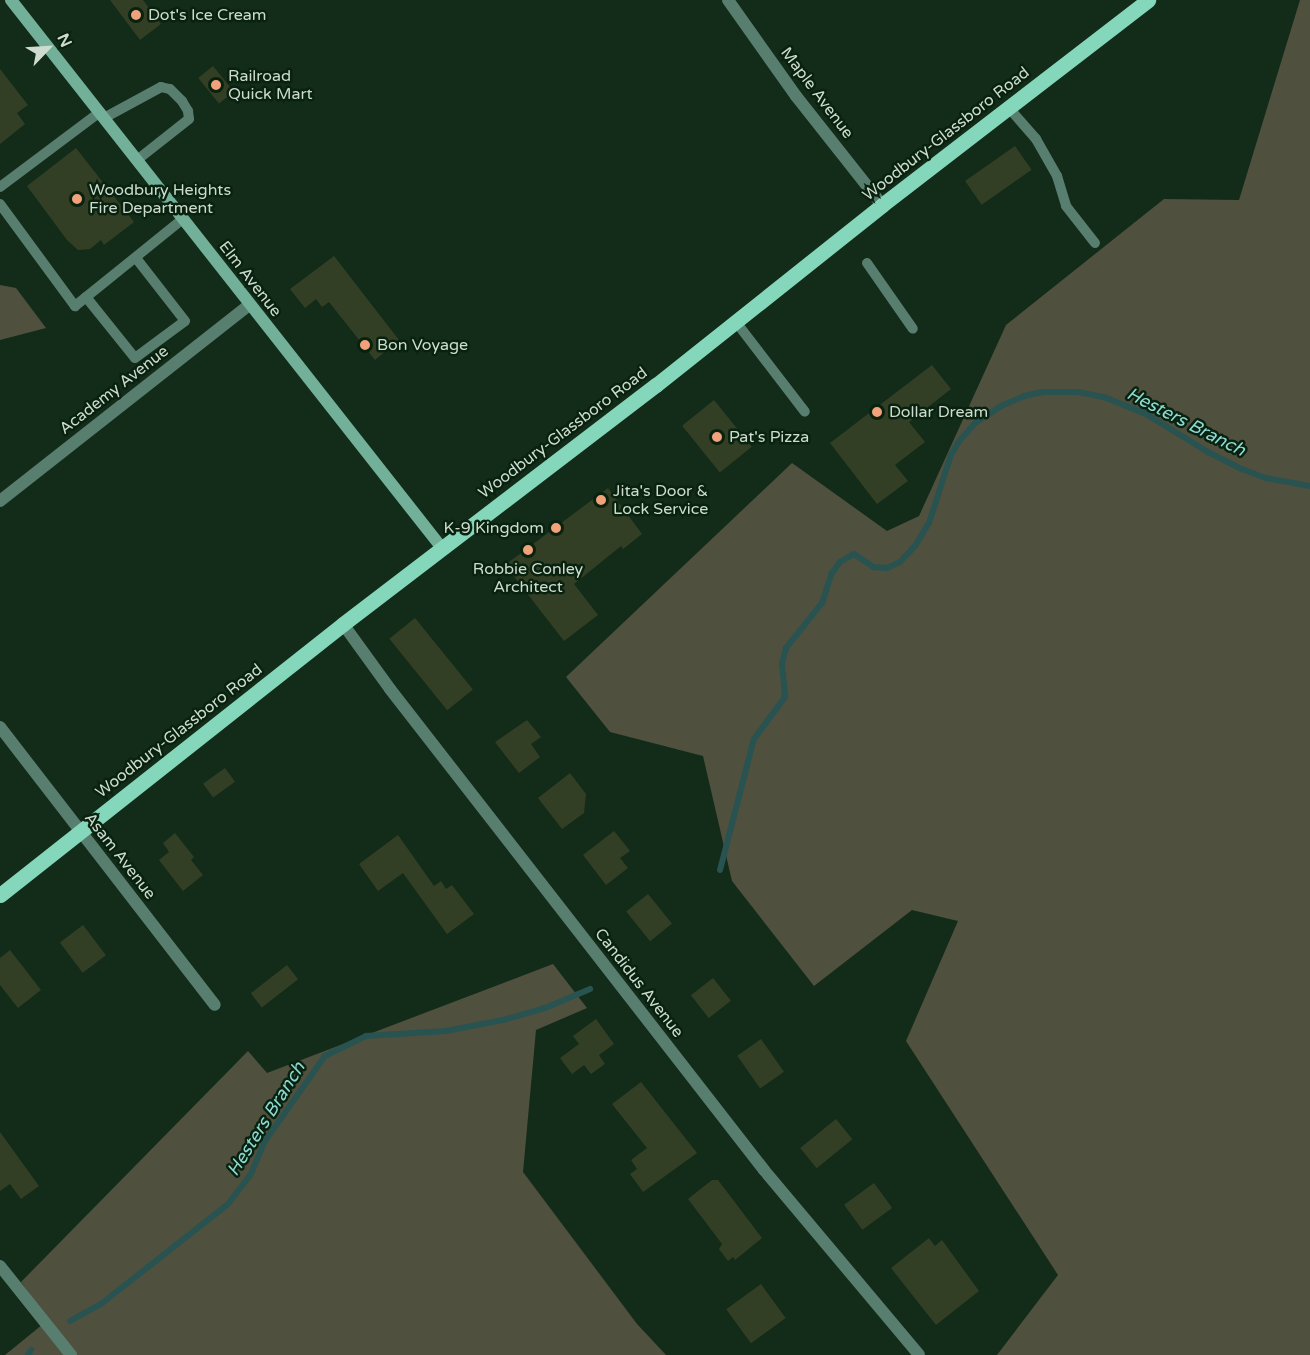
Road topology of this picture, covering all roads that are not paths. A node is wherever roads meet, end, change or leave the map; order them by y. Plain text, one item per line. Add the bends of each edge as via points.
1 (11, 0) edge
2 (728, 0) edge
3 (1139, 3) edge
4 (1009, 108) junction
5 (102, 115) junction
6 (136, 160) junction
7 (0, 187) edge
8 (0, 204) edge
9 (882, 205) junction
10 (183, 219) junction
11 (1095, 243) dead end
12 (136, 258) junction
13 (867, 263) dead end
14 (86, 297) junction
15 (249, 305) junction
16 (736, 322) junction
17 (913, 329) dead end
18 (805, 412) dead end
19 (0, 501) edge
20 (442, 548) junction
21 (343, 624) junction
22 (0, 727) edge
23 (80, 832) junction
24 (0, 895) edge
25 (215, 1005) dead end
26 (0, 1266) edge
27 (71, 1355) edge
28 (919, 1355) edge

1 - 5 main road, Elm Avenue
2 - 9 street, Maple Avenue via 796,96
3 - 4 main road, Woodbury-Glassboro Road
4 - 9 main road, Woodbury-Glassboro Road
4 - 11 lane via 1036,139 1057,176 1066,206
5 - 6 main road, Elm Avenue
5 - 6 lane via 161,87 170,89 182,101 189,119
5 - 7 lane
6 - 10 main road, Elm Avenue
8 - 14 lane via 75,306
9 - 16 main road, Woodbury-Glassboro Road
10 - 12 lane
10 - 15 main road, Elm Avenue
12 - 14 lane
12 - 14 lane via 185,321 135,358
13 - 17 lane
15 - 19 street, Academy Avenue
15 - 20 main road, Elm Avenue
16 - 18 lane
16 - 20 main road, Woodbury-Glassboro Road
20 - 21 main road, Woodbury-Glassboro Road
21 - 23 main road, Woodbury-Glassboro Road
21 - 28 street, Candidus Avenue via 764,1170
22 - 23 street, Asam Avenue
23 - 24 main road, Woodbury-Glassboro Road
23 - 25 street, Asam Avenue
26 - 27 street

